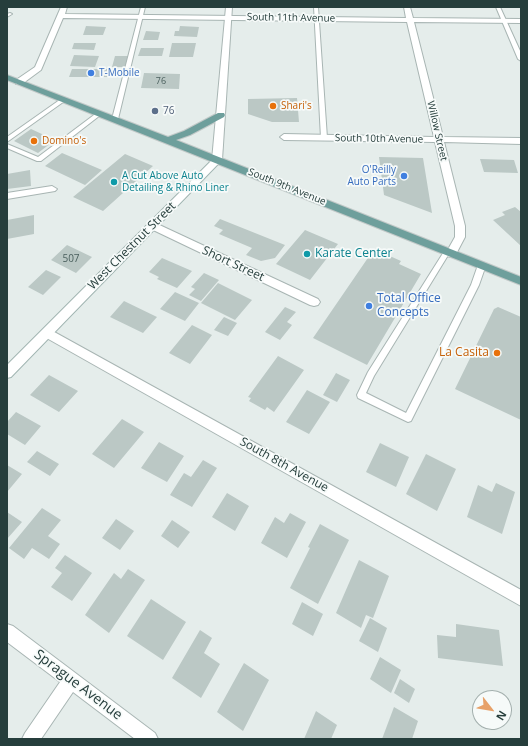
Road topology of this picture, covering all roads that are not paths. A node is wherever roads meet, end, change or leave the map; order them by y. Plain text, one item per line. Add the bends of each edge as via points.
1 (64, 7) edge
2 (143, 7) edge
3 (230, 7) edge
4 (316, 7) edge
5 (408, 7) edge
6 (498, 7) edge
7 (60, 16) junction
8 (140, 17) junction
9 (228, 18) junction
10 (317, 19) junction
11 (410, 20) junction
12 (504, 21) junction
13 (521, 21) edge
14 (521, 59) edge
15 (7, 77) edge
16 (19, 82) junction
17 (63, 100) junction
18 (100, 113) junction
19 (221, 115) junction
20 (115, 119) junction
21 (284, 137) dead end
22 (324, 138) junction
23 (7, 140) edge
24 (167, 140) junction
25 (439, 140) junction
26 (521, 141) edge
27 (7, 146) edge
28 (218, 160) junction
29 (52, 189) dead end
30 (7, 196) edge
31 (153, 226) junction
32 (449, 252) junction
33 (482, 266) junction
34 (521, 281) edge
35 (314, 302) dead end
36 (47, 333) junction
37 (7, 374) edge
38 (521, 598) edge
39 (7, 632) edge
40 (71, 680) junction
41 (31, 739) edge
42 (148, 739) edge

1 - 7 street
2 - 8 lane
3 - 9 street
4 - 10 lane
5 - 11 street, Willow Street
6 - 12 lane
7 - 8 street, South 11th Avenue
7 - 16 street via 38,68
8 - 9 street, South 11th Avenue
8 - 20 lane
9 - 10 street, South 11th Avenue
9 - 19 street
10 - 11 street, South 11th Avenue
10 - 22 lane
11 - 12 street, South 11th Avenue
11 - 25 street, Willow Street
12 - 13 street, South 11th Avenue
12 - 14 lane
15 - 16 main road, South 9th Avenue
16 - 17 main road, South 9th Avenue
17 - 18 main road, South 9th Avenue
17 - 23 lane
18 - 20 main road, South 9th Avenue
18 - 27 lane via 39,160
19 - 24 main road via 187,134
19 - 28 street
20 - 24 main road, South 9th Avenue
21 - 22 street, South 10th Avenue
22 - 25 street, South 10th Avenue
24 - 28 main road, South 9th Avenue
25 - 26 street, South 10th Avenue
25 - 32 street, Willow Street via 461,230 460,237
28 - 31 street, West Chestnut Street
28 - 32 main road, South 9th Avenue
29 - 30 street
31 - 35 street, Short Street
31 - 36 street, West Chestnut Street
32 - 33 main road, South 9th Avenue
32 - 33 lane via 371,374 361,394 408,418 475,285
33 - 34 main road, South 9th Avenue
36 - 37 street, West Chestnut Street
36 - 38 street, South 8th Avenue
39 - 40 street, Sprague Avenue
40 - 41 street
40 - 42 street, Sprague Avenue

